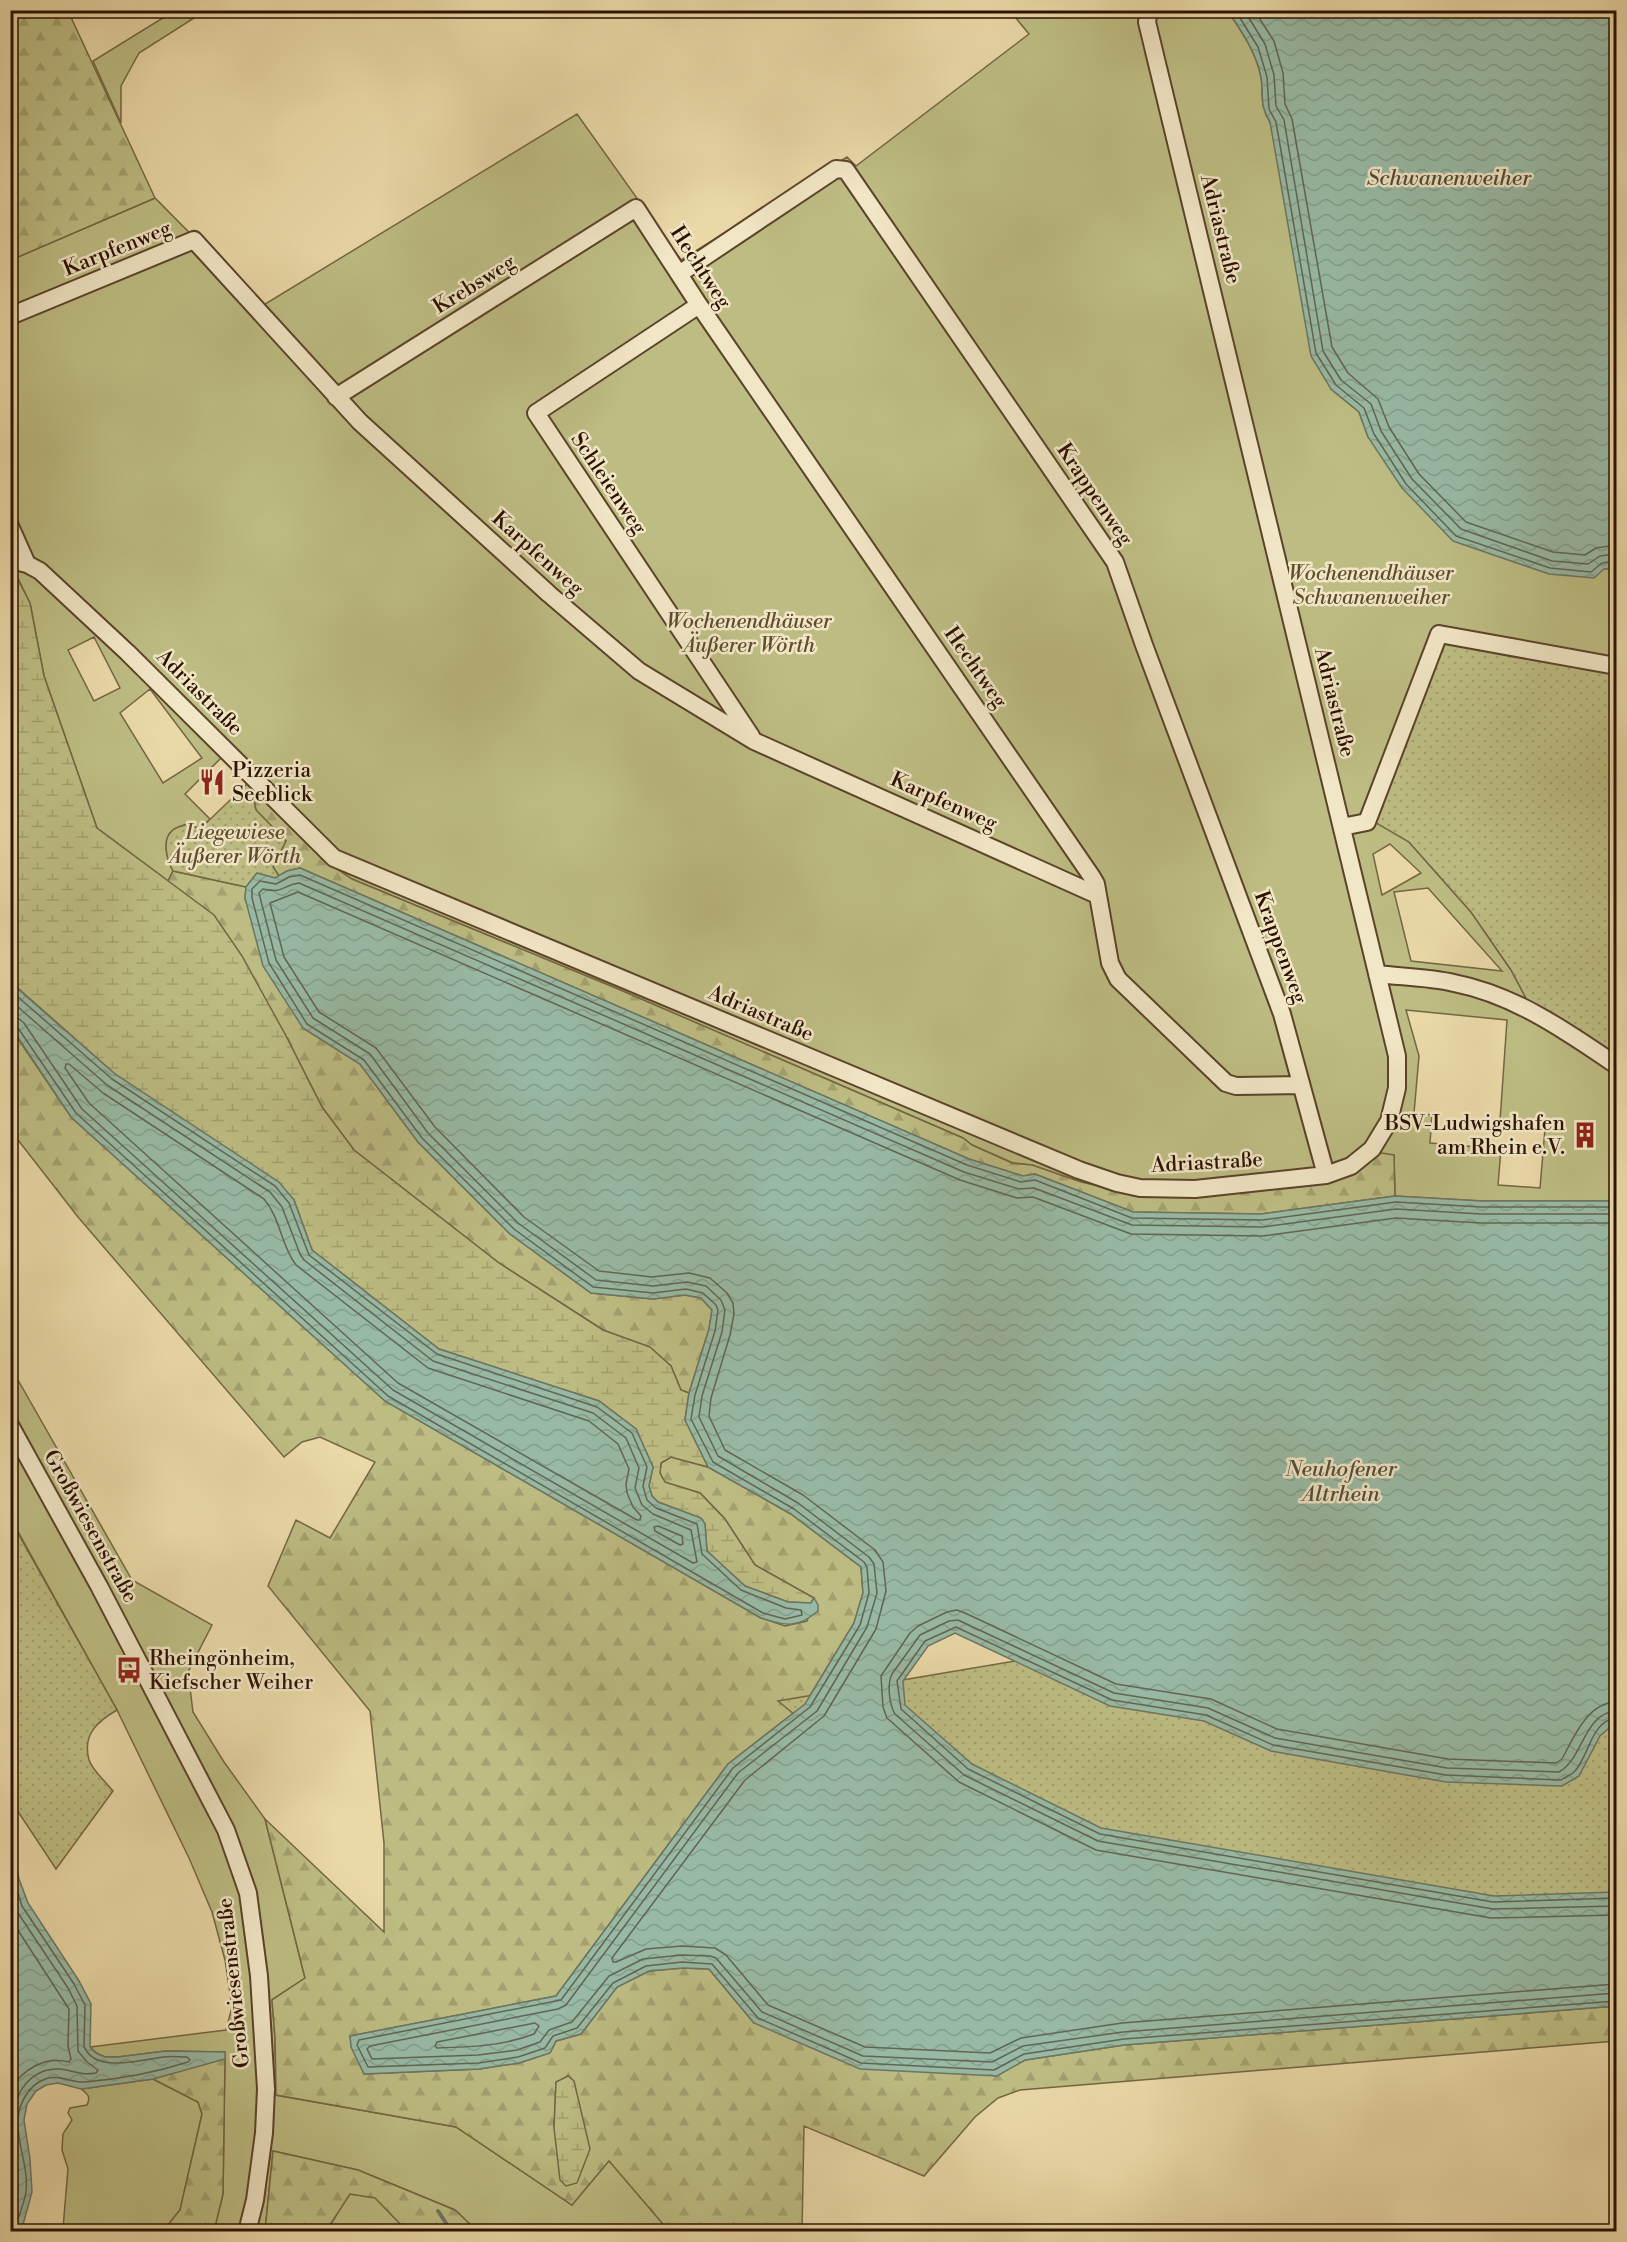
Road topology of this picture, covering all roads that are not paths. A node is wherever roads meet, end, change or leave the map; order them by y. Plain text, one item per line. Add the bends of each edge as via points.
1 (1149, 10) edge
2 (636, 208) joint
3 (679, 274) junction
4 (699, 305) junction
5 (10, 316) edge
6 (336, 397) junction
7 (10, 526) edge
8 (19, 562) edge
9 (1617, 666) edge
10 (754, 741) junction
11 (1342, 827) junction
12 (1097, 895) junction
13 (1377, 974) junction
14 (1617, 1065) edge
15 (1301, 1085) junction
16 (1326, 1176) junction
17 (10, 1425) edge
18 (247, 2232) edge

1 - 11 street, Adriastraße via 1147,22
2 - 3 street, Hechtweg
2 - 6 street, Krebsweg
3 - 4 street, Hechtweg
3 - 15 street, Krappenweg via 836,169 846,170 1114,562 1282,1014
4 - 10 street, Schleienweg via 536,413
4 - 12 street, Hechtweg via 1092,877
5 - 6 street, Karpfenweg via 194,240
6 - 10 street, Karpfenweg via 610,647 668,690
7 - 8 street
8 - 16 street, Adriastraße via 40,571 128,653 334,858 1117,1183 1140,1188 1195,1189
9 - 11 street via 1439,634 1367,822
10 - 12 street, Karpfenweg
11 - 13 street, Adriastraße
12 - 15 street, Hechtweg via 1112,971 1217,1075 1236,1086
13 - 14 street via 1455,983 1518,1003
13 - 16 street, Adriastraße via 1397,1056 1395,1099 1389,1121 1372,1149 1351,1166
15 - 16 street, Krappenweg
17 - 18 street, Großwiesenstraße via 226,1830 248,1893 259,1976 266,2089 264,2133

